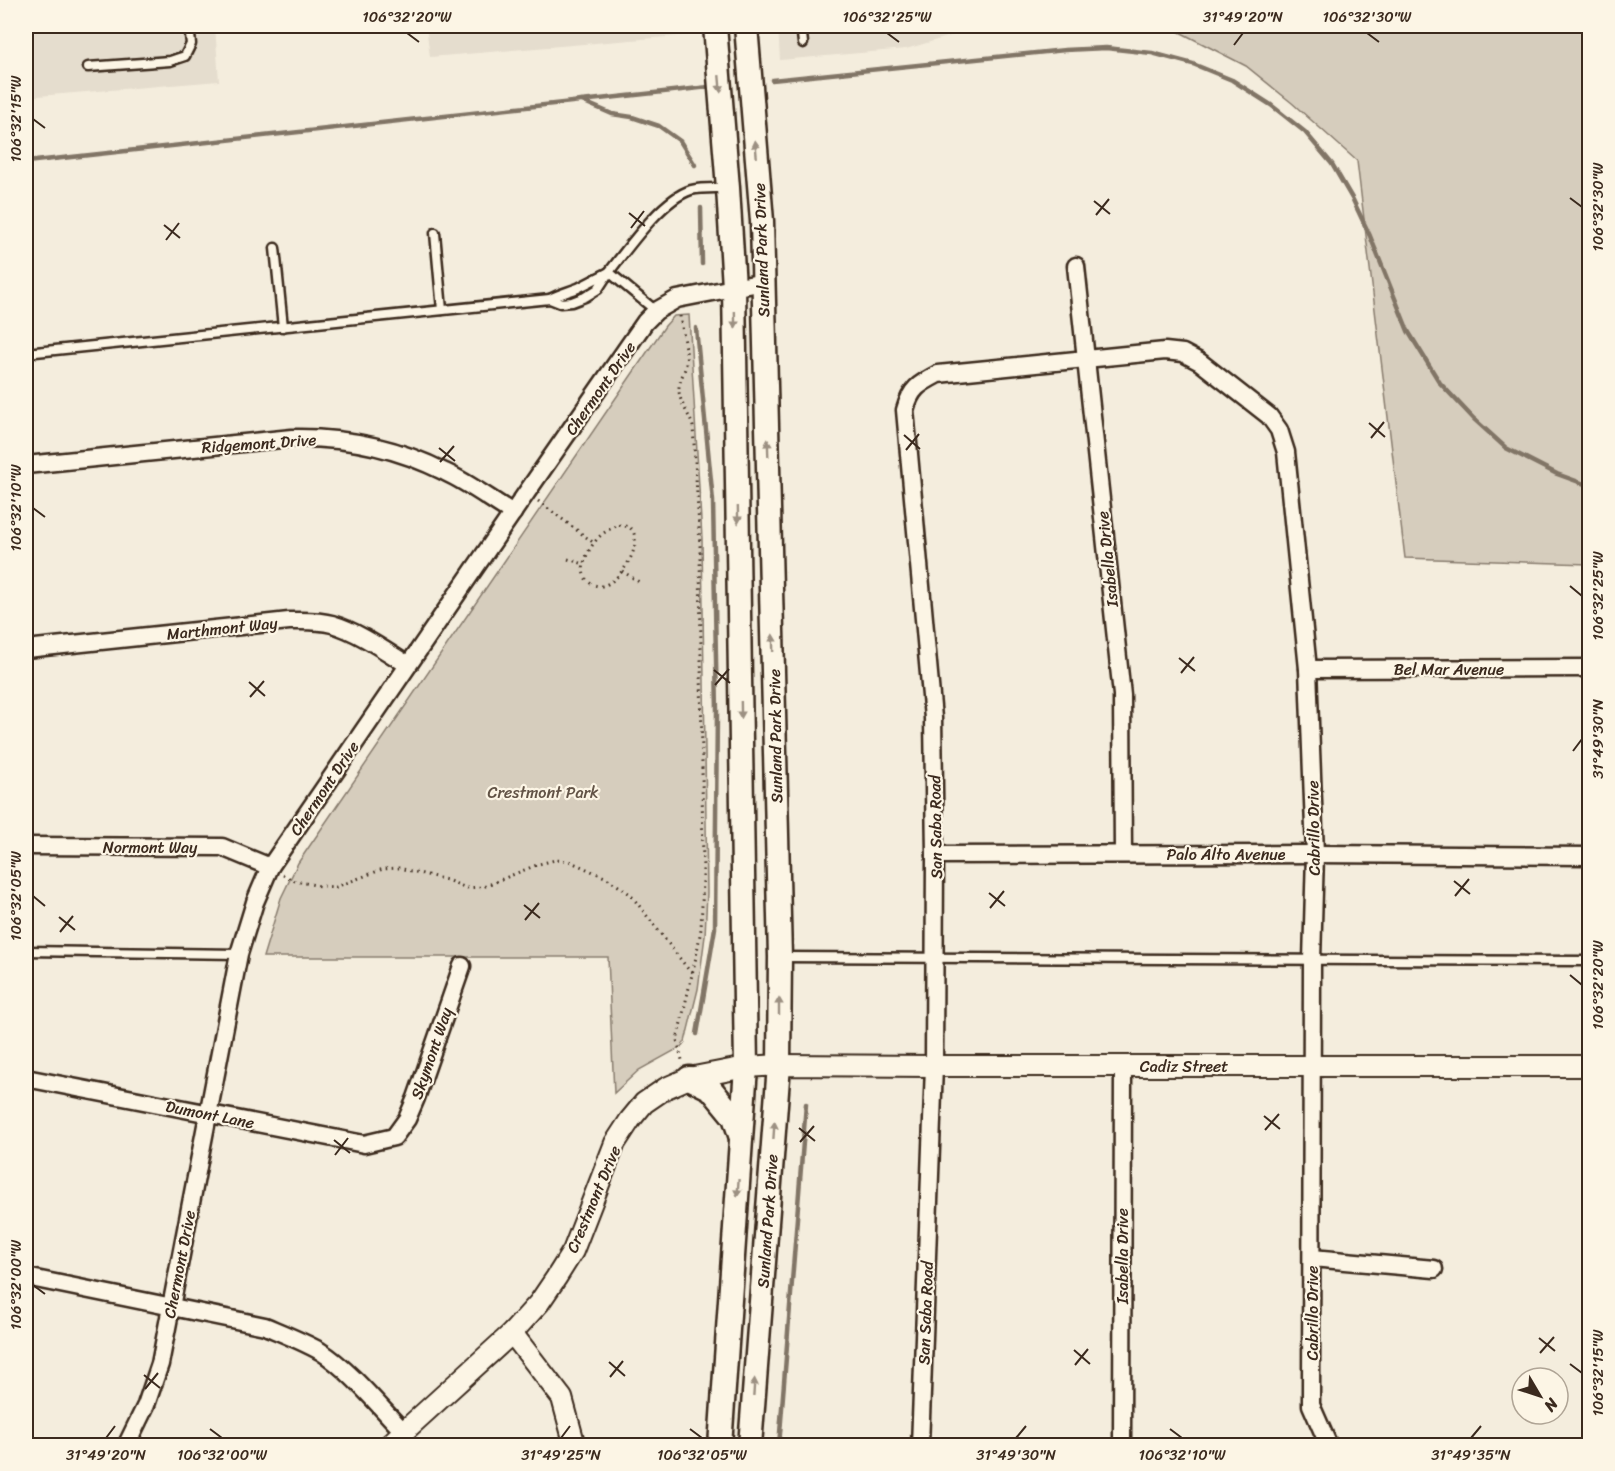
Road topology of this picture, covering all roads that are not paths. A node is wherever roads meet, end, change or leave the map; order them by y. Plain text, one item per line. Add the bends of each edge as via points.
1 (189, 26) edge
2 (715, 26) edge
3 (746, 26) edge
4 (801, 26) edge
5 (803, 43) dead end
6 (88, 67) dead end
7 (729, 188) junction
8 (435, 233) dead end
9 (275, 248) dead end
10 (1076, 266) dead end
11 (609, 272) junction
12 (764, 282) junction
13 (734, 287) junction
14 (442, 310) junction
15 (656, 311) junction
16 (283, 327) junction
17 (26, 353) edge
18 (1085, 359) junction
19 (26, 465) edge
20 (513, 513) junction
21 (26, 649) edge
22 (408, 665) junction
23 (1590, 668) edge
24 (1308, 669) junction
25 (26, 846) edge
26 (1123, 854) junction
27 (1315, 854) junction
28 (935, 855) junction
29 (1590, 856) edge
30 (270, 867) junction
31 (26, 951) edge
32 (239, 954) junction
33 (780, 957) junction
34 (935, 958) junction
35 (1312, 960) junction
36 (1590, 961) edge
37 (462, 966) dead end
38 (779, 1065) junction
39 (934, 1066) junction
40 (1123, 1066) junction
41 (1311, 1066) junction
42 (1590, 1066) edge
43 (747, 1067) junction
44 (685, 1069) junction
45 (26, 1078) edge
46 (209, 1114) junction
47 (394, 1137) joint
48 (741, 1139) junction
49 (1312, 1258) junction
50 (1434, 1269) dead end
51 (26, 1277) edge
52 (171, 1306) junction
53 (512, 1333) junction
54 (403, 1431) junction
55 (126, 1446) edge
56 (388, 1446) edge
57 (575, 1446) edge
58 (720, 1446) edge
59 (750, 1446) edge
60 (920, 1446) edge
61 (1122, 1446) edge
62 (1329, 1446) edge

1 - 6 lane via 191,44 185,56 170,61
2 -> 7 main road, Sunland Park Drive
12 -> 3 main road, Sunland Park Drive
4 - 5 lane
7 - 11 lane via 692,189 677,196 663,207
7 - 13 main road, Sunland Park Drive
8 - 14 lane
9 - 16 lane
10 - 18 street, Isabella Drive
11 - 14 lane via 550,299
11 - 15 lane
12 - 13 street, Chermont Drive
33 -> 12 main road, Sunland Park Drive
13 - 15 street, Chermont Drive via 676,299
13 -> 43 main road, Sunland Park Drive
14 - 16 lane
15 - 20 street, Chermont Drive
16 - 17 lane
18 - 24 street, Cabrillo Drive via 1165,351 1183,353 1269,416 1286,452
18 - 26 street, Isabella Drive via 1122,695
18 - 28 street, San Saba Road via 938,374 920,383 909,396 905,410 933,718
19 - 20 street, Ridgemont Drive via 292,438 349,441 382,448 446,472
20 - 22 street, Chermont Drive
21 - 22 street, Marthmont Way via 311,621 352,631
22 - 30 street, Chermont Drive
23 - 24 street, Bel Mar Avenue
24 - 27 street, Cabrillo Drive
25 - 30 street, Normont Way via 222,847
26 - 27 street, Palo Alto Avenue
26 - 28 street, Palo Alto Avenue
27 - 29 street, Palo Alto Avenue
27 - 35 street, Cabrillo Drive
28 - 34 street, San Saba Road
30 - 32 street, Chermont Drive
31 - 32 lane
32 - 46 street, Chermont Drive
33 - 34 lane
38 -> 33 main road, Sunland Park Drive
34 - 35 lane
34 - 39 street, San Saba Road
35 - 36 lane
35 - 41 street, Cabrillo Drive
37 - 47 street, Skymont Way via 416,1098
38 - 39 street, Cadiz Street
38 - 43 street, Crestmont Drive
59 -> 38 main road, Sunland Park Drive
39 - 40 street, Cadiz Street
39 - 60 street, San Saba Road
40 - 41 street, Cadiz Street
40 - 61 street, Isabella Drive
41 - 42 street, Cadiz Street
41 - 49 street, Cabrillo Drive
43 - 44 street, Crestmont Drive
43 - 48 main road, Sunland Park Drive
44 - 48 main road via 724,1104 734,1117
44 - 53 street, Crestmont Drive via 630,1120 615,1143 573,1251
45 - 46 street, Dumont Lane
46 - 47 street, Dumont Lane via 364,1144
46 - 52 street, Chermont Drive
48 -> 58 main road, Sunland Park Drive
49 - 50 street
49 - 62 street, Cabrillo Drive via 1311,1405
51 - 52 street
52 - 54 street via 265,1326 321,1352 341,1367
52 - 55 street, Chermont Drive via 160,1364
53 - 54 street, Crestmont Drive
53 - 57 street via 562,1398
54 - 56 street, Crestmont Drive

